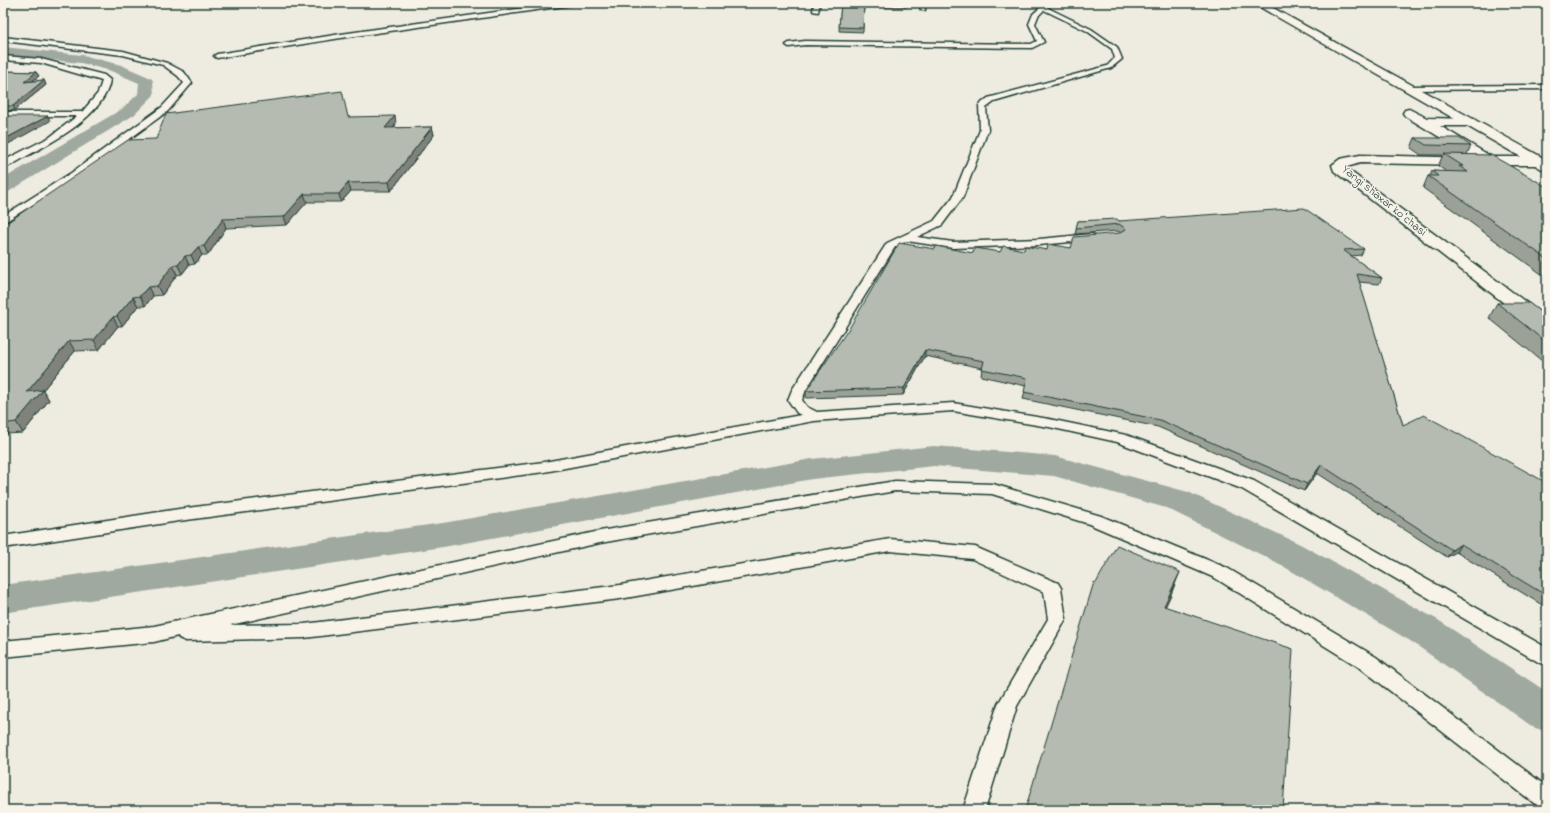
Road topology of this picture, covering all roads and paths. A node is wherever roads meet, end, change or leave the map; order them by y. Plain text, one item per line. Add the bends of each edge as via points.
1 (572, 3) edge
2 (817, 3) edge
3 (1257, 3) edge
4 (1042, 5) edge
5 (816, 11) dead end
6 (3, 39) edge
7 (789, 45) dead end
8 (217, 56) dead end
9 (3, 58) edge
10 (1547, 87) edge
11 (1408, 88) junction
12 (1409, 113) dead end
13 (3, 114) edge
14 (84, 114) junction
15 (1425, 122) junction
16 (1469, 122) junction
17 (1489, 161) junction
18 (1543, 163) edge
19 (3, 165) edge
20 (1515, 176) edge
21 (3, 220) edge
22 (1102, 236) edge
23 (905, 238) junction
24 (1547, 327) edge
25 (814, 417) junction
26 (3, 542) edge
27 (154, 634) junction
28 (3, 649) edge
29 (1547, 657) edge
30 (1547, 800) edge
31 (974, 810) edge

1 - 8 lane
2 - 5 lane
3 - 11 street
4 - 7 lane via 1032,24 1041,42 1032,46 805,43
4 - 23 lane via 1115,48 1119,59 1109,67 991,100 982,106 984,130 958,197 938,223
6 - 21 lane via 123,53 165,64 181,74 188,83 165,109 74,175
9 - 14 lane via 41,61 106,80 97,101
10 - 11 lane
11 - 16 street
12 - 15 street
13 - 14 lane
14 - 19 lane via 67,129
15 - 16 street
15 - 17 street
16 - 18 street
17 - 18 street
17 - 20 street, Yangi shaxar koʻchasi
17 - 24 street, Yangi shaxar koʻchasi via 1360,159 1338,165
22 - 23 lane via 1039,242 953,245
23 - 25 lane via 891,246 799,390 795,400 802,410
25 - 26 lane via 544,467 187,514
25 - 29 lane via 953,407 1121,438 1248,486
27 - 28 lane
27 - 30 lane via 600,537 678,523 896,486 993,489 1095,520 1221,573 1369,663
27 - 31 lane via 304,631 620,592 890,545 975,553 1052,588 1057,619 1008,704

